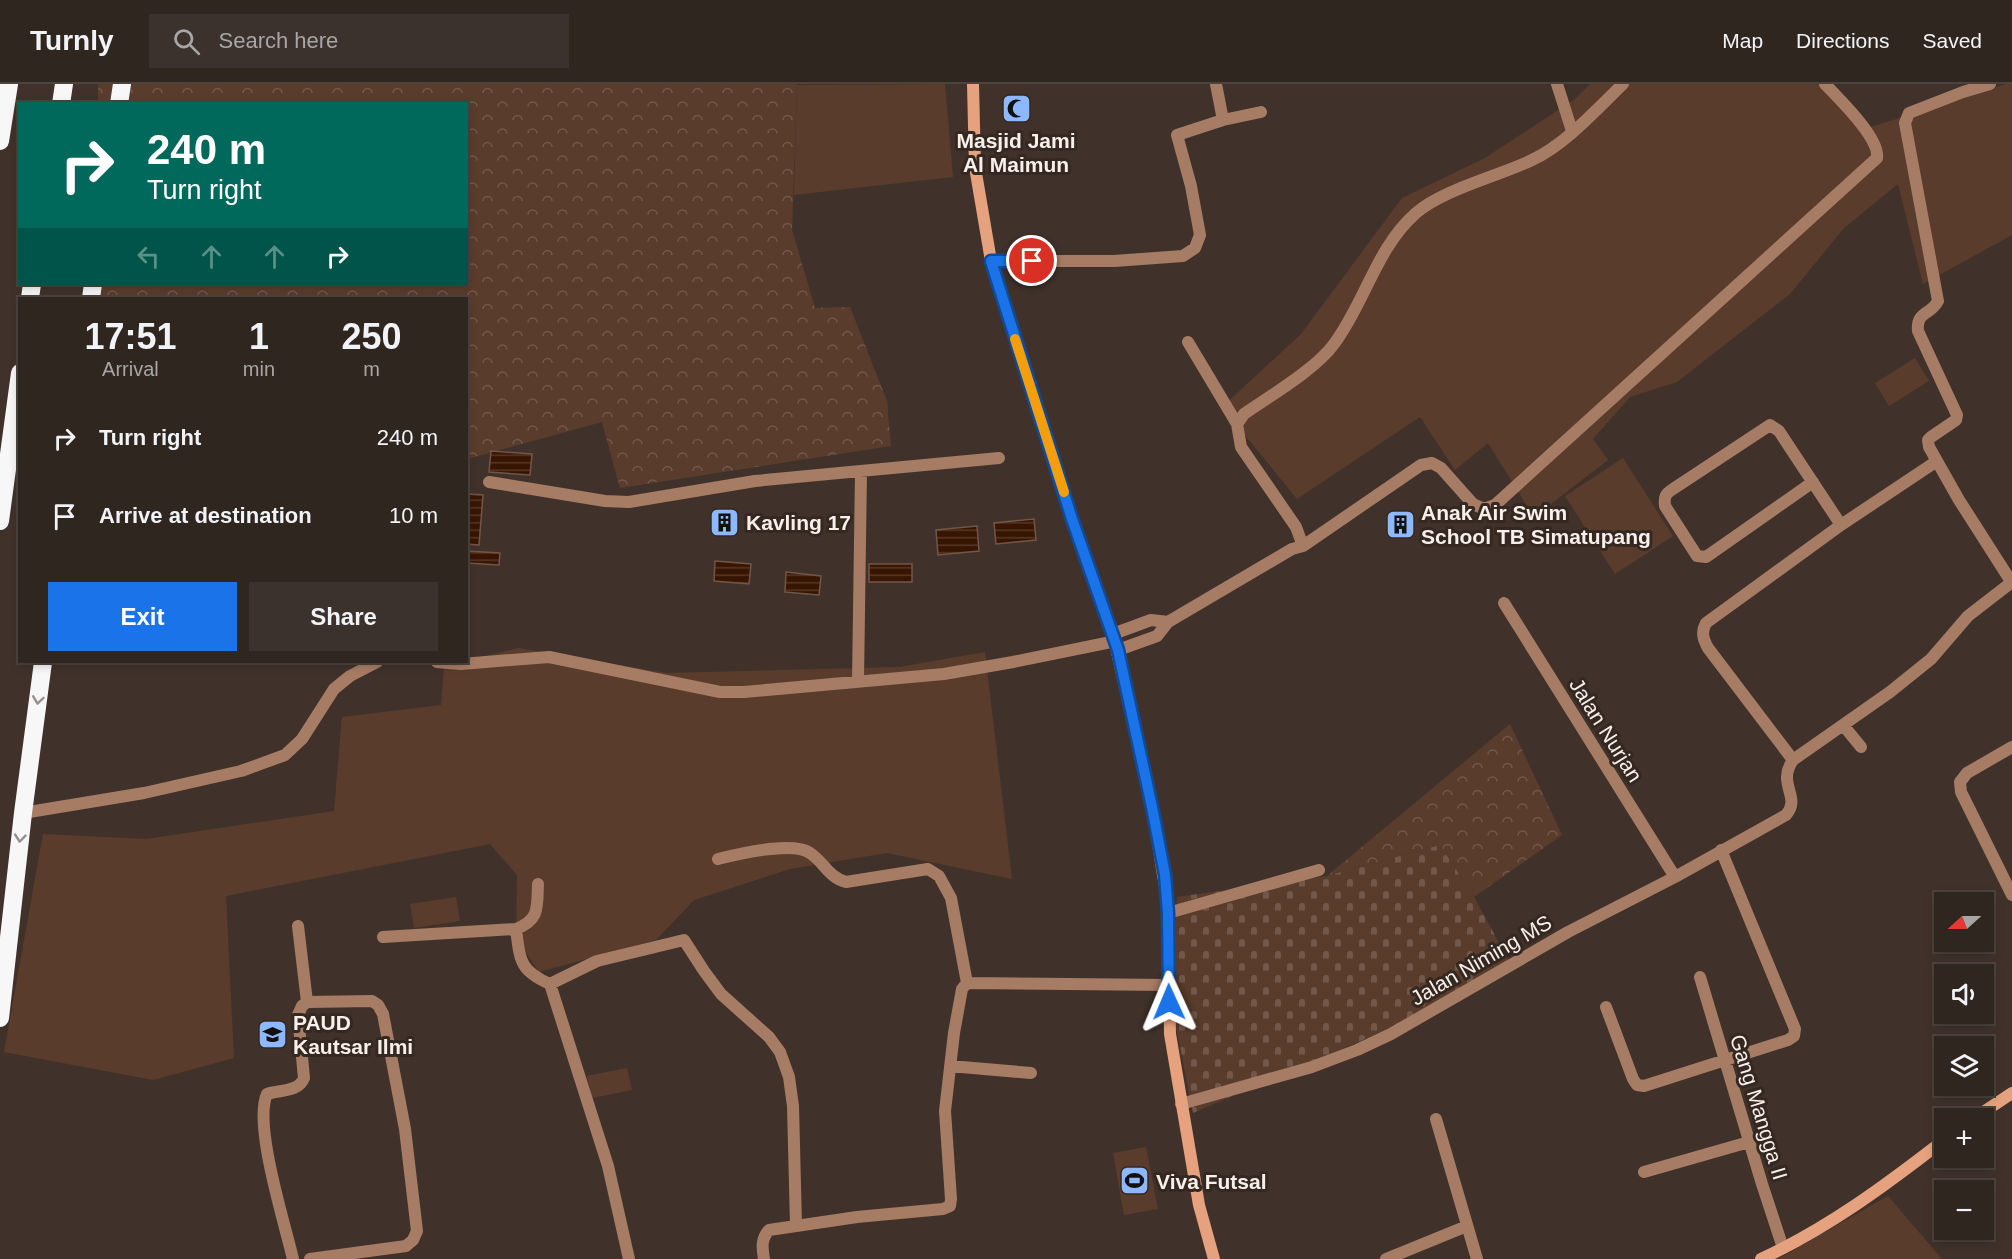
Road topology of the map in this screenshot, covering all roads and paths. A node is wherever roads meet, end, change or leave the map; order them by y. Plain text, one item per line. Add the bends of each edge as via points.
1 (9, 84) edge
2 (64, 84) edge
3 (122, 84) edge
4 (973, 84) edge
5 (1216, 84) edge
6 (1557, 84) edge
7 (1623, 84) edge
8 (1825, 84) edge
9 (1990, 84) edge
10 (61, 102) edge
11 (119, 102) edge
12 (1261, 112) dead end
13 (1222, 120) junction
14 (1572, 131) junction
15 (0, 141) edge
16 (991, 261) junction
17 (1188, 342) dead end
18 (18, 387) edge
19 (1237, 424) junction
20 (999, 458) dead end
21 (1937, 461) junction
22 (861, 471) junction
23 (489, 482) dead end
24 (1813, 482) junction
25 (0, 521) edge
26 (1842, 525) junction
27 (1303, 546) junction
28 (2012, 583) edge
29 (1504, 603) dead end
30 (1117, 645) junction
31 (43, 663) edge
32 (375, 663) edge
33 (449, 663) edge
34 (858, 681) junction
35 (1843, 725) junction
36 (1861, 747) dead end
37 (2012, 747) edge
38 (1792, 760) junction
39 (23, 813) junction
40 (1722, 850) junction
41 (718, 859) dead end
42 (1318, 870) dead end
43 (1675, 878) junction
44 (538, 884) dead end
45 (2012, 895) edge
46 (1168, 913) junction
47 (298, 926) dead end
48 (516, 929) junction
49 (383, 937) dead end
50 (1700, 977) dead end
51 (967, 983) junction
52 (550, 984) junction
53 (1169, 985) junction
54 (307, 1002) junction
55 (1606, 1007) dead end
56 (0, 1018) edge
57 (1725, 1060) junction
58 (950, 1066) junction
59 (1031, 1073) dead end
60 (2012, 1093) edge
61 (1181, 1104) junction
62 (1990, 1108) edge
63 (1436, 1119) dead end
64 (1749, 1142) junction
65 (1934, 1148) edge
66 (1644, 1172) dead end
67 (796, 1225) junction
68 (1467, 1226) junction
69 (1784, 1248) junction
70 (293, 1259) edge
71 (310, 1259) edge
72 (629, 1259) edge
73 (764, 1259) edge
74 (1214, 1259) edge
75 (1388, 1259) edge
76 (1477, 1259) edge
77 (1761, 1259) edge

1 - 15 highway
2 - 10 highway
3 - 11 highway
4 - 16 street via 975,167
5 - 13 street
6 - 14 street
7 - 14 street
8 - 27 street via 1874,141 1877,158 1495,505 1484,509 1473,504 1441,468 1432,463 1421,465
9 - 21 street via 1909,113 1905,123 1938,301 1920,316 1918,331 1958,415 1928,440
12 - 13 street
13 - 16 street via 1177,135 1200,235 1195,248 1183,255 1114,261
14 - 19 street via 1534,159 1417,212 1382,255 1333,346 1304,372 1244,414
16 - 30 street via 1072,519
17 - 19 street
18 - 25 highway
19 - 27 street via 1240,447 1296,527
20 - 22 street
21 - 26 street
21 - 28 street
22 - 23 street via 755,481 629,502
22 - 34 street
24 - 24 street via 1706,557 1698,556 1664,499 1667,493 1770,425 1779,431
24 - 26 street
26 - 38 street via 1703,628 1708,648
27 - 30 street via 1168,622 1157,636
28 - 35 street via 1968,616 1931,659
29 - 43 street, Jalan Nurjan
30 - 34 street via 967,670
30 - 46 street via 1165,875
31 -> 39 highway
32 - 39 street via 334,689 302,739 285,755 241,771 144,793
33 - 34 street via 549,657 720,692
35 - 36 street
35 - 38 street
37 - 45 street via 1967,773 1960,782 1961,792
38 - 40 street, Jalan Niming MS via 1786,779 1791,809
39 -> 56 highway
40 - 43 street, Jalan Niming MS
40 - 57 street via 1795,1029 1788,1040
41 - 51 street via 798,848 809,852 837,880 846,882 928,870 939,876 951,898
42 - 46 street
43 - 61 street, Jalan Niming MS via 1568,932 1426,1015 1357,1050 1312,1067
44 - 48 street via 534,916 529,924
46 - 53 street
47 - 54 street
48 - 49 street
48 - 52 street via 526,970
50 - 57 street, Gang Mangga II
51 - 53 street
51 - 58 street via 962,989
52 - 67 street via 597,961 684,940 722,994 780,1052 793,1106
52 - 72 street via 608,1167
53 - 61 street via 1170,1034
54 - 70 street via 298,1015 303,1081 298,1087 269,1093 264,1101 269,1158
54 - 71 street via 372,1001 383,1014 405,1128 417,1231 406,1246
55 - 57 street via 1637,1085
57 - 64 street, Gang Mangga II
58 - 59 street
58 - 67 street via 945,1112 950,1206
60 - 62 street
61 - 74 street via 1199,1205
63 - 68 street
64 - 66 street
64 - 69 street, Gang Mangga II
65 - 69 street via 1869,1197
67 - 73 street via 769,1230 762,1244
68 - 75 street
68 - 76 street
69 - 77 street

